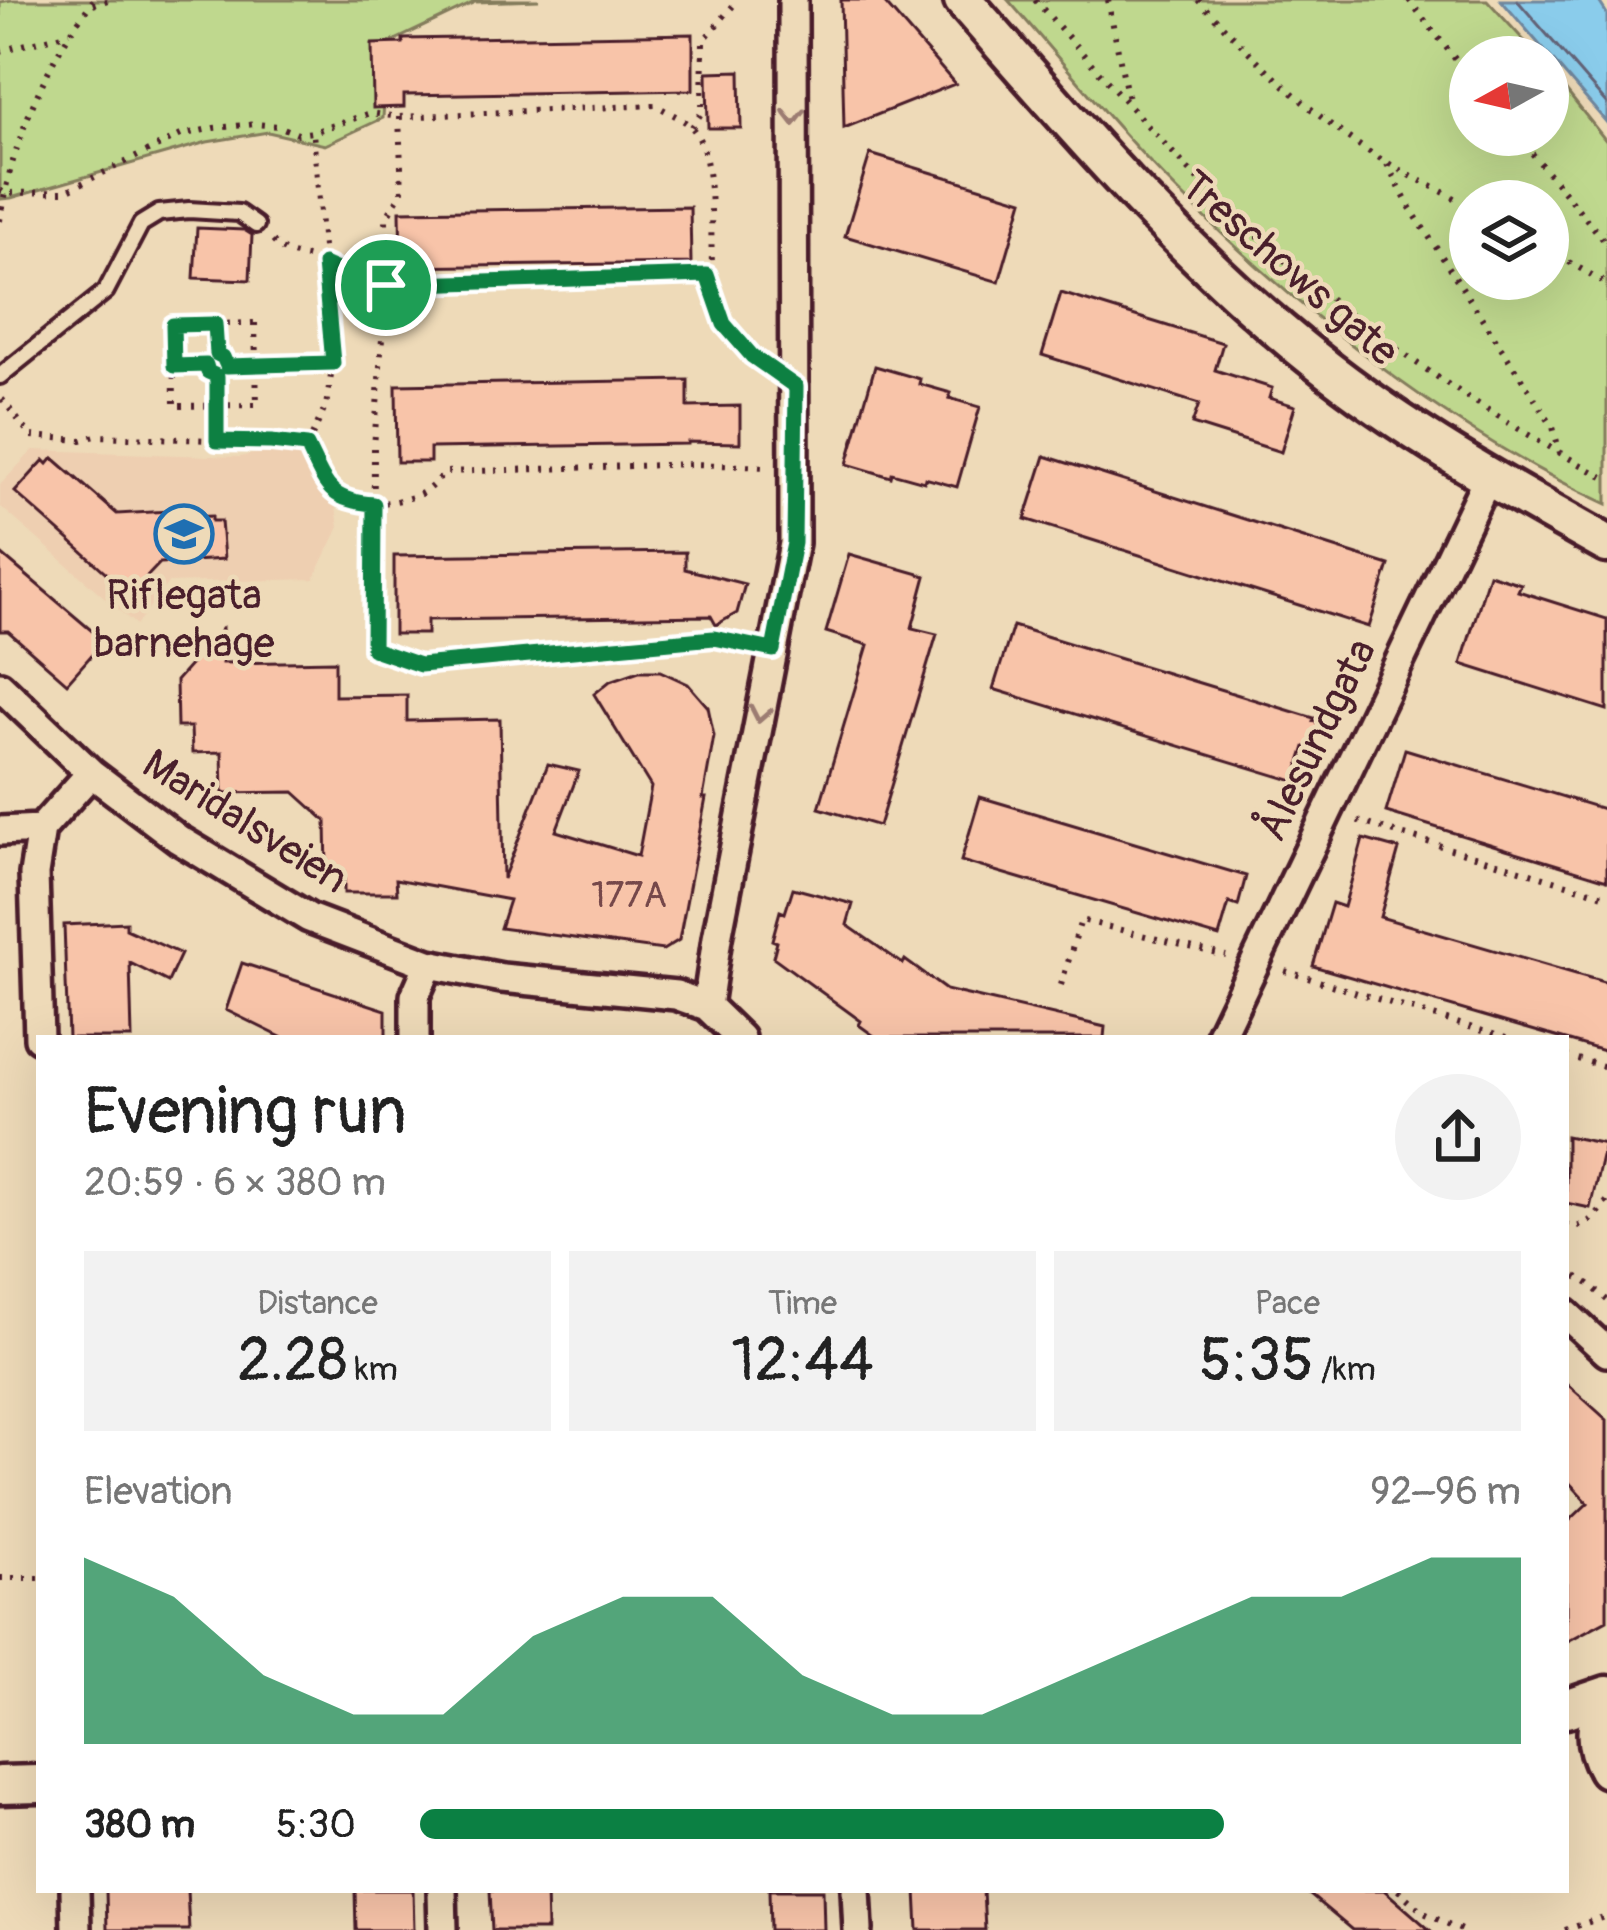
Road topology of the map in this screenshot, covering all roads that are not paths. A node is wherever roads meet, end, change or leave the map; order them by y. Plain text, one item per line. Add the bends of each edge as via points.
1 (793, 0) edge
2 (963, 0) edge
3 (256, 225) road end
4 (0, 376) edge
5 (1488, 477) junction
6 (1607, 544) edge
7 (0, 686) edge
8 (91, 773) junction
9 (40, 830) junction
10 (0, 832) edge
11 (429, 964) junction
12 (706, 1006) junction
13 (39, 1035) edge
14 (416, 1035) edge
15 (737, 1035) edge
16 (1220, 1035) edge
17 (1569, 1317) edge
18 (1607, 1352) edge
19 (1607, 1695) edge
20 (1569, 1708) edge
21 (1569, 1757) edge
22 (1605, 1766) edge
23 (36, 1784) edge
24 (0, 1785) edge
25 (75, 1893) edge
26 (442, 1893) edge
27 (856, 1893) edge
28 (76, 1930) edge
29 (443, 1930) edge
30 (858, 1930) edge

1 -> 12 street via 794,543
2 - 5 street, Treschows gate via 1124,182 1263,316 1372,403
3 - 4 lane via 238,213 189,210 141,224 106,292
5 - 6 street, Treschows gate
5 - 16 street, Ålesundgata
7 - 8 street
8 - 9 street, Maridalsveien
8 - 11 street, Maridalsveien via 178,839 309,918
9 - 10 street
9 - 13 street
11 - 12 street, Maridalsveien via 676,995
11 - 14 street via 415,996
12 - 15 street, Maridalsveien
17 - 18 street
19 - 20 street
19 - 22 street via 1595,1728
21 - 22 street
23 - 24 street
25 - 28 street
26 - 29 street
27 - 30 street

